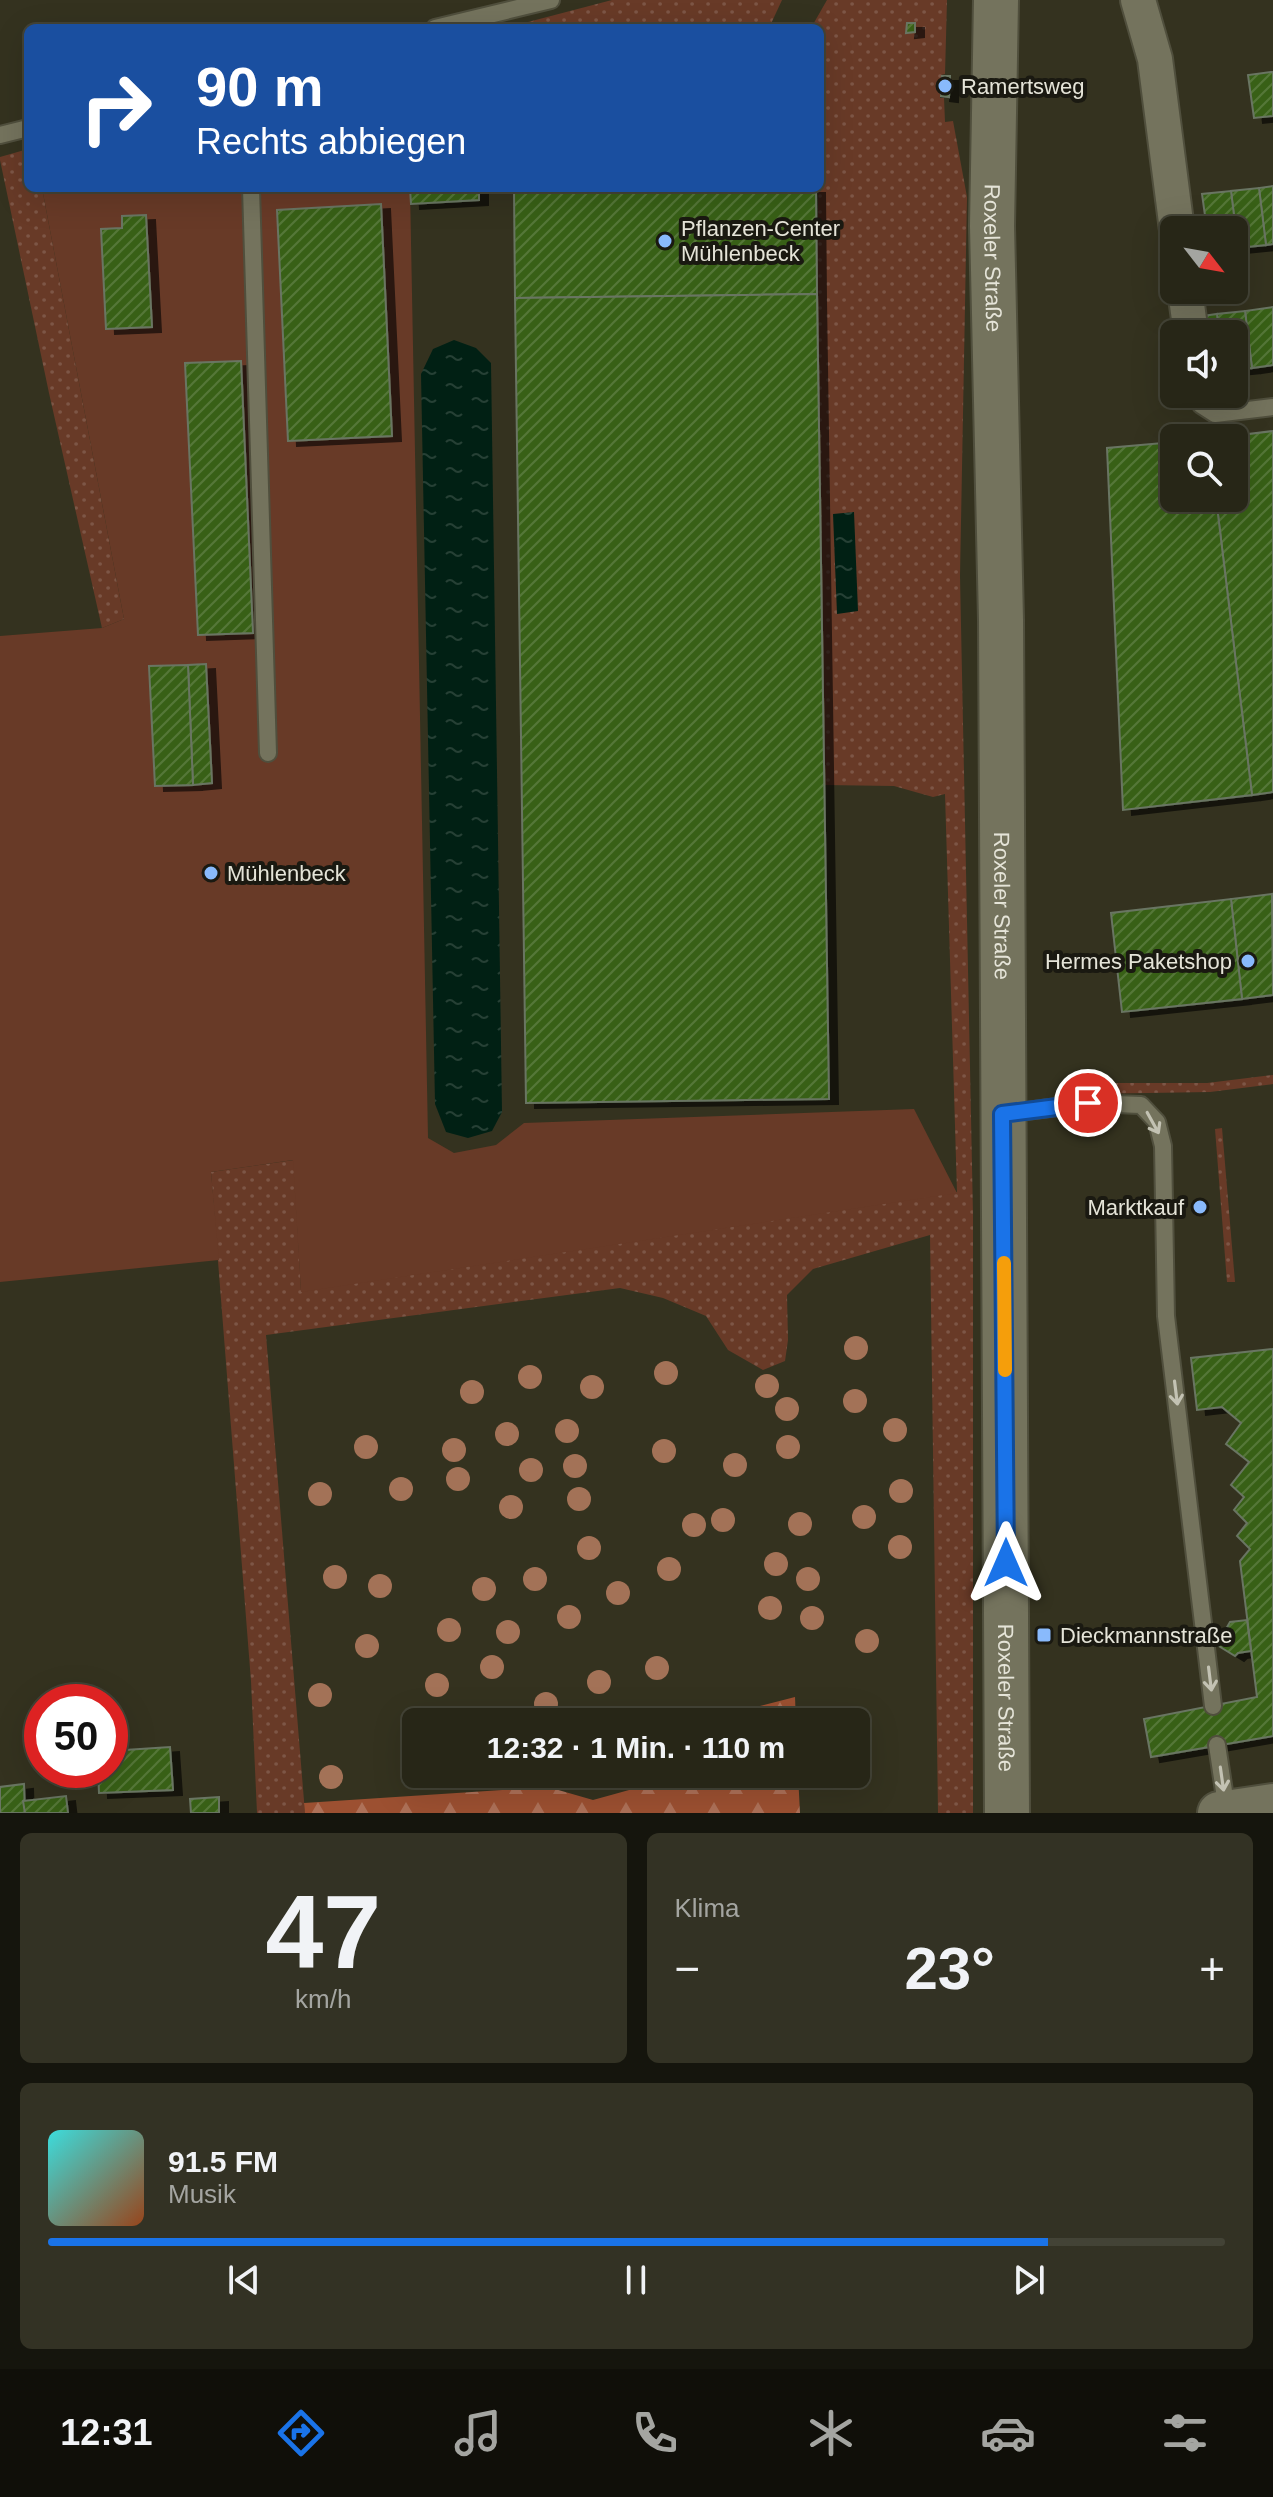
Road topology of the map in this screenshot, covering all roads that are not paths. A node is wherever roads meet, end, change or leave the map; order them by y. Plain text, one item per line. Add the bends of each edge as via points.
1 (551, 0) edge
2 (996, 0) edge
3 (1138, 0) edge
4 (452, 24) edge
5 (24, 129) edge
6 (0, 135) edge
7 (251, 192) edge
8 (1175, 216) edge
9 (1273, 407) edge
10 (1206, 408) edge
11 (268, 753) dead end
12 (1002, 1114) junction
13 (1213, 1706) dead end
14 (1217, 1745) dead end
15 (1273, 1805) edge
16 (1223, 1812) edge
17 (1007, 1813) edge

1 - 4 lane
2 - 12 main road, Roxeler Straße via 992,226 1001,620
3 - 8 street via 1155,59
5 - 6 lane
7 - 11 lane
9 - 10 lane via 1215,414
12 -> 13 lane via 1088,1103 1141,1105 1157,1122 1163,1146 1166,1316
12 - 17 main road, Roxeler Straße
14 -> 16 lane
15 - 16 street

